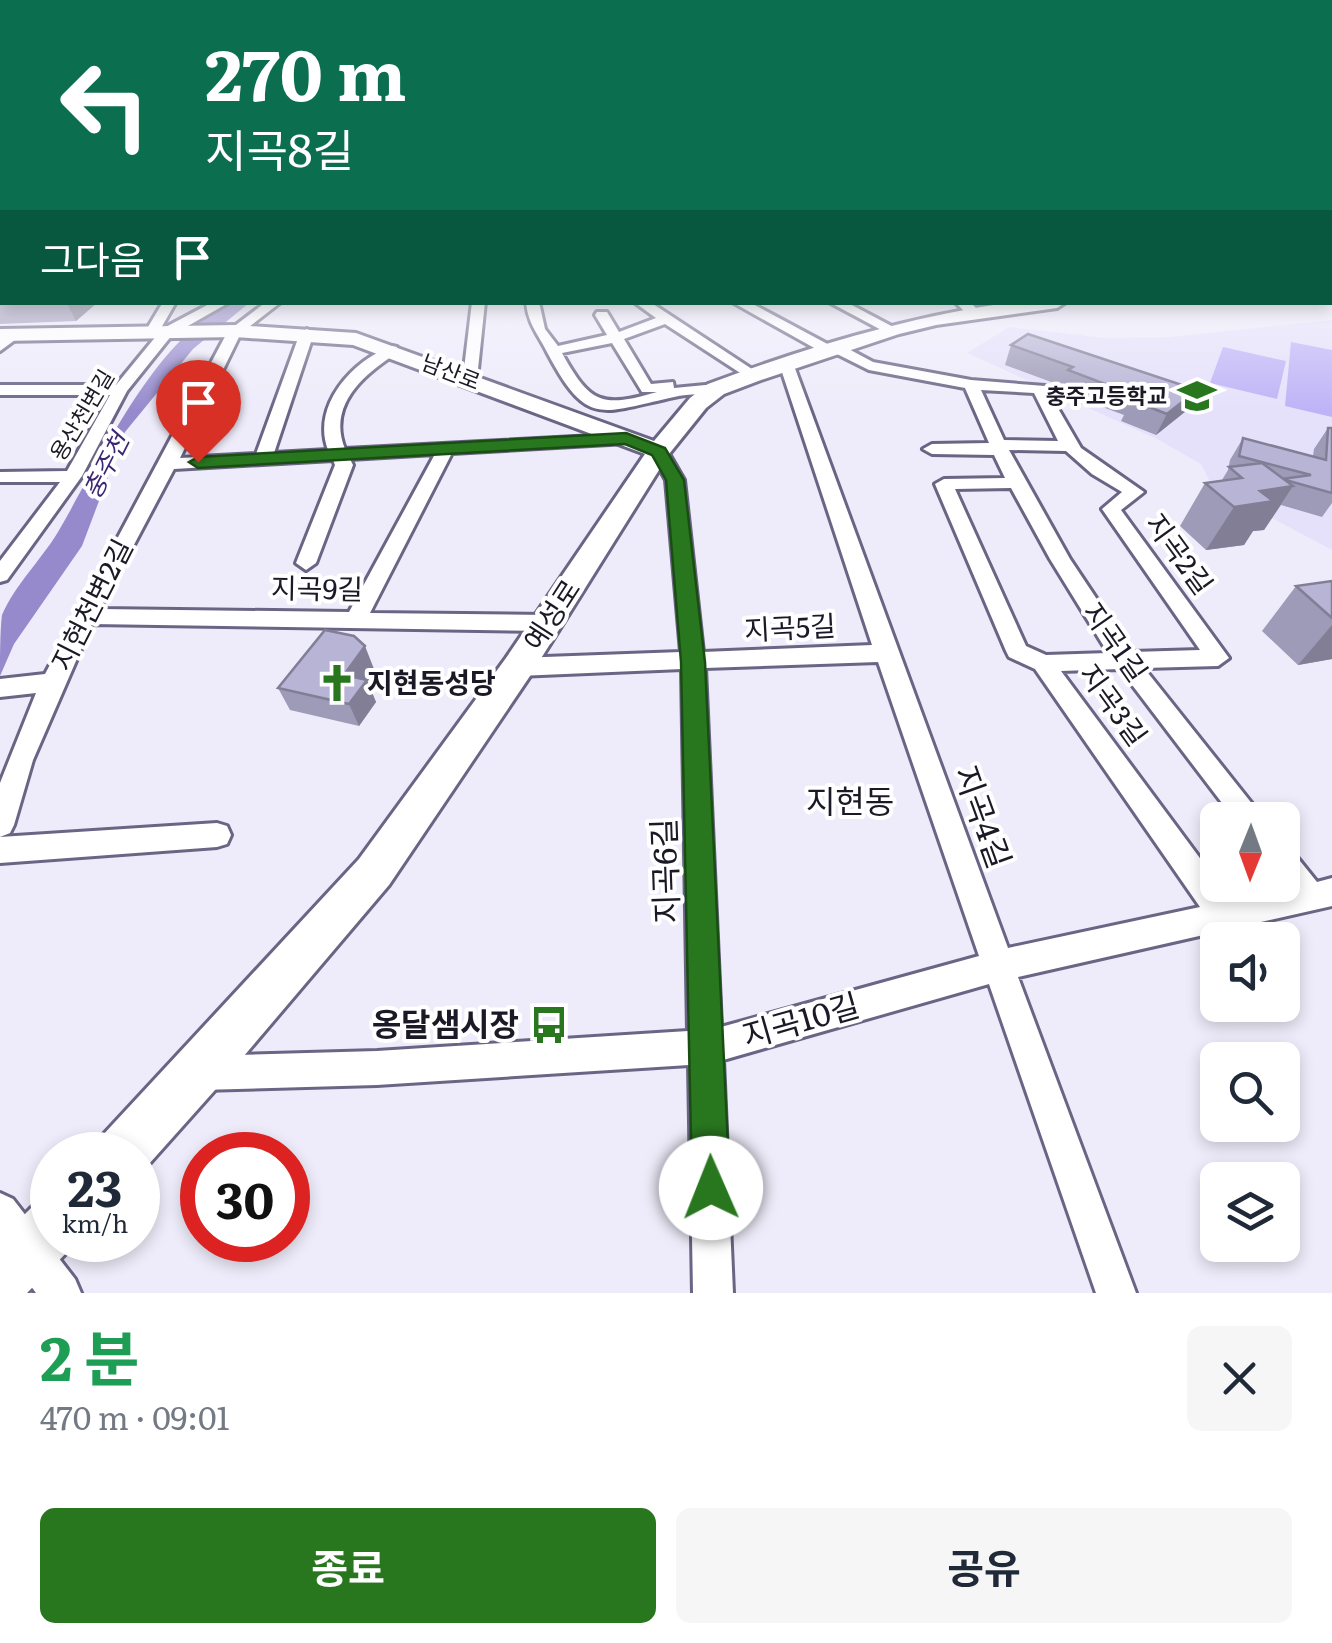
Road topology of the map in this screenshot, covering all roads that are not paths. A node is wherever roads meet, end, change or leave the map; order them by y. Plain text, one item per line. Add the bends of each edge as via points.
1 (169, 305) edge
2 (218, 305) edge
3 (271, 305) edge
4 (479, 305) edge
5 (532, 305) edge
6 (644, 305) edge
7 (744, 305) edge
8 (841, 305) edge
9 (1012, 305) edge
10 (967, 308) edge
11 (602, 315) dead end
12 (664, 319) junction
13 (892, 330) junction
14 (235, 331) junction
15 (160, 332) junction
16 (307, 334) junction
17 (615, 338) junction
18 (5, 339) edge
19 (392, 350) junction
20 (834, 350) junction
21 (554, 351) junction
22 (786, 363) junction
23 (753, 375) junction
24 (465, 377) junction
25 (971, 386) junction
26 (703, 388) junction
27 (0, 390) edge
28 (120, 390) junction
29 (626, 438) junction
30 (1066, 446) junction
31 (997, 447) junction
32 (446, 449) junction
33 (932, 449) dead end
34 (659, 452) junction
35 (340, 455) junction
36 (264, 459) junction
37 (166, 464) junction
38 (72, 476) junction
39 (0, 477) edge
40 (1015, 483) junction
41 (306, 563) dead end
42 (0, 576) edge
43 (86, 616) junction
44 (356, 619) junction
45 (548, 623) junction
46 (886, 653) junction
47 (1124, 659) junction
48 (693, 662) junction
49 (1044, 663) junction
50 (518, 667) junction
51 (52, 682) junction
52 (0, 688) edge
53 (1237, 802) edge
54 (0, 825) edge
55 (218, 834) dead end
56 (0, 850) edge
57 (1300, 876) edge
58 (1321, 894) edge
59 (1225, 917) junction
60 (998, 966) junction
61 (708, 1048) junction
62 (198, 1073) junction
63 (142, 1132) edge
64 (714, 1293) edge
65 (1116, 1293) edge

1 - 15 street
2 - 15 street, 용산천변길
3 - 14 street, 지현천변2길
4 - 24 street via 472,369
5 - 21 street via 534,328
6 - 12 street
7 - 20 street
8 - 13 street
9 - 10 main road, 예성로
10 - 13 main road, 예성로
11 - 17 street
12 - 17 street
12 - 23 street
13 - 20 main road, 예성로
14 - 15 main road, 남산로
14 - 16 main road, 남산로
14 - 37 street, 지현천변2길
15 - 18 main road
15 - 28 street, 용산천변길
16 - 19 main road, 남산로 via 356,338
16 - 36 street
17 - 21 street
17 - 26 street via 647,389 680,383
19 - 24 main road, 남산로
19 - 35 street via 336,398 332,438
20 - 22 main road, 예성로
20 - 25 street via 868,366
21 - 26 street via 583,400 610,410
22 - 23 main road, 예성로
22 - 46 street, 지곡4길
23 - 26 main road, 예성로
24 - 29 main road, 남산로
25 - 30 street, 지곡2길 via 1040,389
25 - 31 street, 지곡1길
26 - 34 main road, 예성로
27 - 28 street
28 - 38 street, 용산천변길
29 - 32 street
29 - 34 main road, 남산로
30 - 31 street
30 - 47 street, 지곡2길 via 1135,492 1111,510 1218,658
31 - 33 street
31 - 40 street, 지곡1길
32 - 35 street
32 - 44 street
34 - 45 main road, 예성로
34 - 48 street, 지곡6길 via 675,480
35 - 36 street
35 - 41 street via 344,464
36 - 37 street
37 - 43 street, 지현천변2길
38 - 39 street
38 - 42 street, 용산천변길
40 - 47 street, 지곡1길
40 - 49 street, 지곡3길 via 944,484 1017,651
43 - 44 street, 지곡9길
43 - 51 street, 지현천변2길
44 - 45 street, 지곡9길
45 - 50 main road, 예성로
46 - 48 street, 지곡5길
46 - 60 street, 지곡4길
47 - 49 street
47 - 53 street, 지곡1길
48 - 50 street, 지곡5길
48 - 61 street, 지곡6길
49 - 59 street, 지곡3길
50 - 62 main road, 예성로 via 374,872
51 - 52 street
51 - 54 street, 지현천변2길
55 - 56 street
57 - 58 street
58 - 59 street, 지곡10길
59 - 60 street, 지곡10길
60 - 61 street, 지곡10길
60 - 65 street, 지곡4길
61 - 62 street, 지곡10길
61 - 64 street, 지곡6길
62 - 63 main road, 예성로

